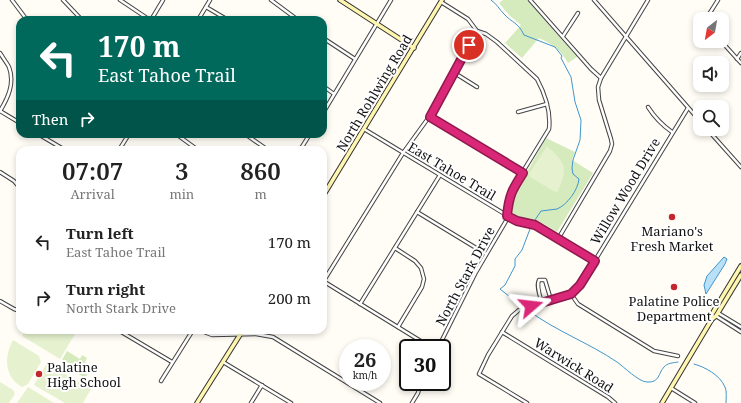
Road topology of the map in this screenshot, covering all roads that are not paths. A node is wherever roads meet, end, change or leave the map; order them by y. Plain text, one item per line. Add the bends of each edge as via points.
1 (12, 0) edge
2 (63, 0) edge
3 (120, 0) edge
4 (163, 0) edge
5 (210, 0) edge
6 (271, 0) edge
7 (340, 0) edge
8 (391, 0) edge
9 (530, 0) edge
10 (594, 0) edge
11 (648, 0) edge
12 (718, 0) edge
13 (441, 1) edge
14 (206, 7) junction
15 (710, 12) edge
16 (578, 13) dead end
17 (24, 16) edge
18 (78, 16) edge
19 (145, 16) edge
20 (153, 16) edge
21 (200, 16) edge
22 (221, 16) edge
23 (293, 16) edge
24 (376, 24) junction
25 (476, 31) junction
26 (626, 36) junction
27 (563, 37) junction
28 (327, 41) edge
29 (414, 48) junction
30 (728, 48) edge
31 (741, 53) edge
32 (0, 54) edge
33 (355, 59) junction
34 (738, 59) junction
35 (741, 63) edge
36 (453, 72) junction
37 (601, 78) junction
38 (477, 87) dead end
39 (327, 89) edge
40 (334, 94) junction
41 (547, 104) junction
42 (327, 106) edge
43 (648, 107) dead end
44 (688, 108) junction
45 (0, 111) edge
46 (518, 112) dead end
47 (693, 113) edge
48 (430, 117) junction
49 (16, 121) edge
50 (364, 129) junction
51 (672, 132) junction
52 (713, 136) edge
53 (45, 138) edge
54 (182, 138) edge
55 (251, 138) edge
56 (58, 146) edge
57 (192, 146) edge
58 (262, 146) edge
59 (403, 153) junction
60 (741, 166) edge
61 (0, 172) edge
62 (523, 173) junction
63 (440, 175) junction
64 (16, 184) edge
65 (327, 189) edge
66 (417, 212) junction
67 (507, 216) junction
68 (558, 239) junction
69 (395, 248) junction
70 (486, 254) junction
71 (595, 261) junction
72 (741, 266) edge
73 (327, 275) edge
74 (741, 276) edge
75 (327, 283) edge
76 (571, 294) junction
77 (551, 300) junction
78 (0, 301) edge
79 (542, 303) junction
80 (360, 304) junction
81 (16, 310) edge
82 (713, 312) junction
83 (716, 316) junction
84 (398, 327) junction
85 (741, 327) edge
86 (502, 332) junction
87 (741, 332) edge
88 (125, 334) edge
89 (190, 334) edge
90 (209, 334) edge
91 (239, 335) junction
92 (417, 339) edge
93 (443, 339) edge
94 (678, 356) dead end
95 (172, 362) junction
96 (223, 362) junction
97 (161, 381) dead end
98 (262, 385) junction
99 (671, 388) junction
100 (419, 391) edge
101 (197, 403) edge
102 (251, 403) edge
103 (291, 403) edge
104 (380, 403) edge
105 (412, 403) edge
106 (527, 403) edge
107 (615, 403) edge
108 (662, 403) edge
109 (695, 403) edge

1 - 17 street
2 - 18 street
3 - 19 street
4 - 20 street
5 - 14 street
6 - 23 street
7 - 24 street
8 - 24 street
9 - 27 street
10 - 26 street
11 - 26 street
12 - 15 street
13 - 25 street via 468,19
13 - 29 street, North Rohlwing Road
14 - 21 street
14 - 22 street
16 - 27 street
24 - 29 street
24 - 33 street
25 - 36 street
25 - 41 street, North Stark Drive via 497,42 537,79
26 - 37 street
26 - 44 street
27 - 37 street
28 - 33 street
29 - 50 street, North Rohlwing Road
30 - 34 street
31 - 34 street
32 - 45 street via 9,68 11,81 10,93
33 - 40 street
34 - 35 street
36 - 38 street
36 - 48 street
37 - 68 street via 598,87 600,100 612,144
39 - 40 street
40 - 42 street
41 - 46 street
41 - 62 street, North Stark Drive via 549,129
43 - 51 street via 661,125
44 - 47 street
44 - 51 street, Willow Wood Drive
45 - 49 street
48 - 59 street
48 - 62 street
50 - 59 street, East Tahoe Trail
50 - 65 street, North Rohlwing Road
51 - 71 street, Willow Wood Drive
52 - 60 street
53 - 56 street
54 - 57 street
55 - 58 street
59 - 63 street, East Tahoe Trail
59 - 73 street
61 - 64 street
62 - 67 street, North Stark Drive via 508,199
63 - 66 street
63 - 67 street, East Tahoe Trail
66 - 69 street
66 - 70 street
67 - 68 street, East Tahoe Trail via 535,225
67 - 70 street, North Stark Drive
68 - 71 street, East Tahoe Trail
69 - 80 street
69 - 84 street via 415,261 421,268 424,279 422,287
70 - 93 street, North Stark Drive
71 - 76 street, Willow Wood Drive
72 - 82 street
74 - 83 street
75 - 80 street
76 - 77 street
76 - 94 street via 578,304 654,351
77 - 79 street
77 - 79 street via 545,280 539,280
78 - 81 street
79 - 86 street via 519,310
80 - 84 street
82 - 83 street
82 - 83 street
83 - 85 street
83 - 87 street
83 - 99 street
84 - 92 street
86 - 106 street via 479,374
86 - 107 street, Warwick Road
88 - 95 street
89 - 95 street
90 - 91 street
91 - 96 street
91 - 104 street via 256,334 273,338
95 - 97 street
96 - 98 street
96 - 101 street
98 - 102 street
98 - 103 street
99 - 108 street
99 - 109 street
100 - 105 street

